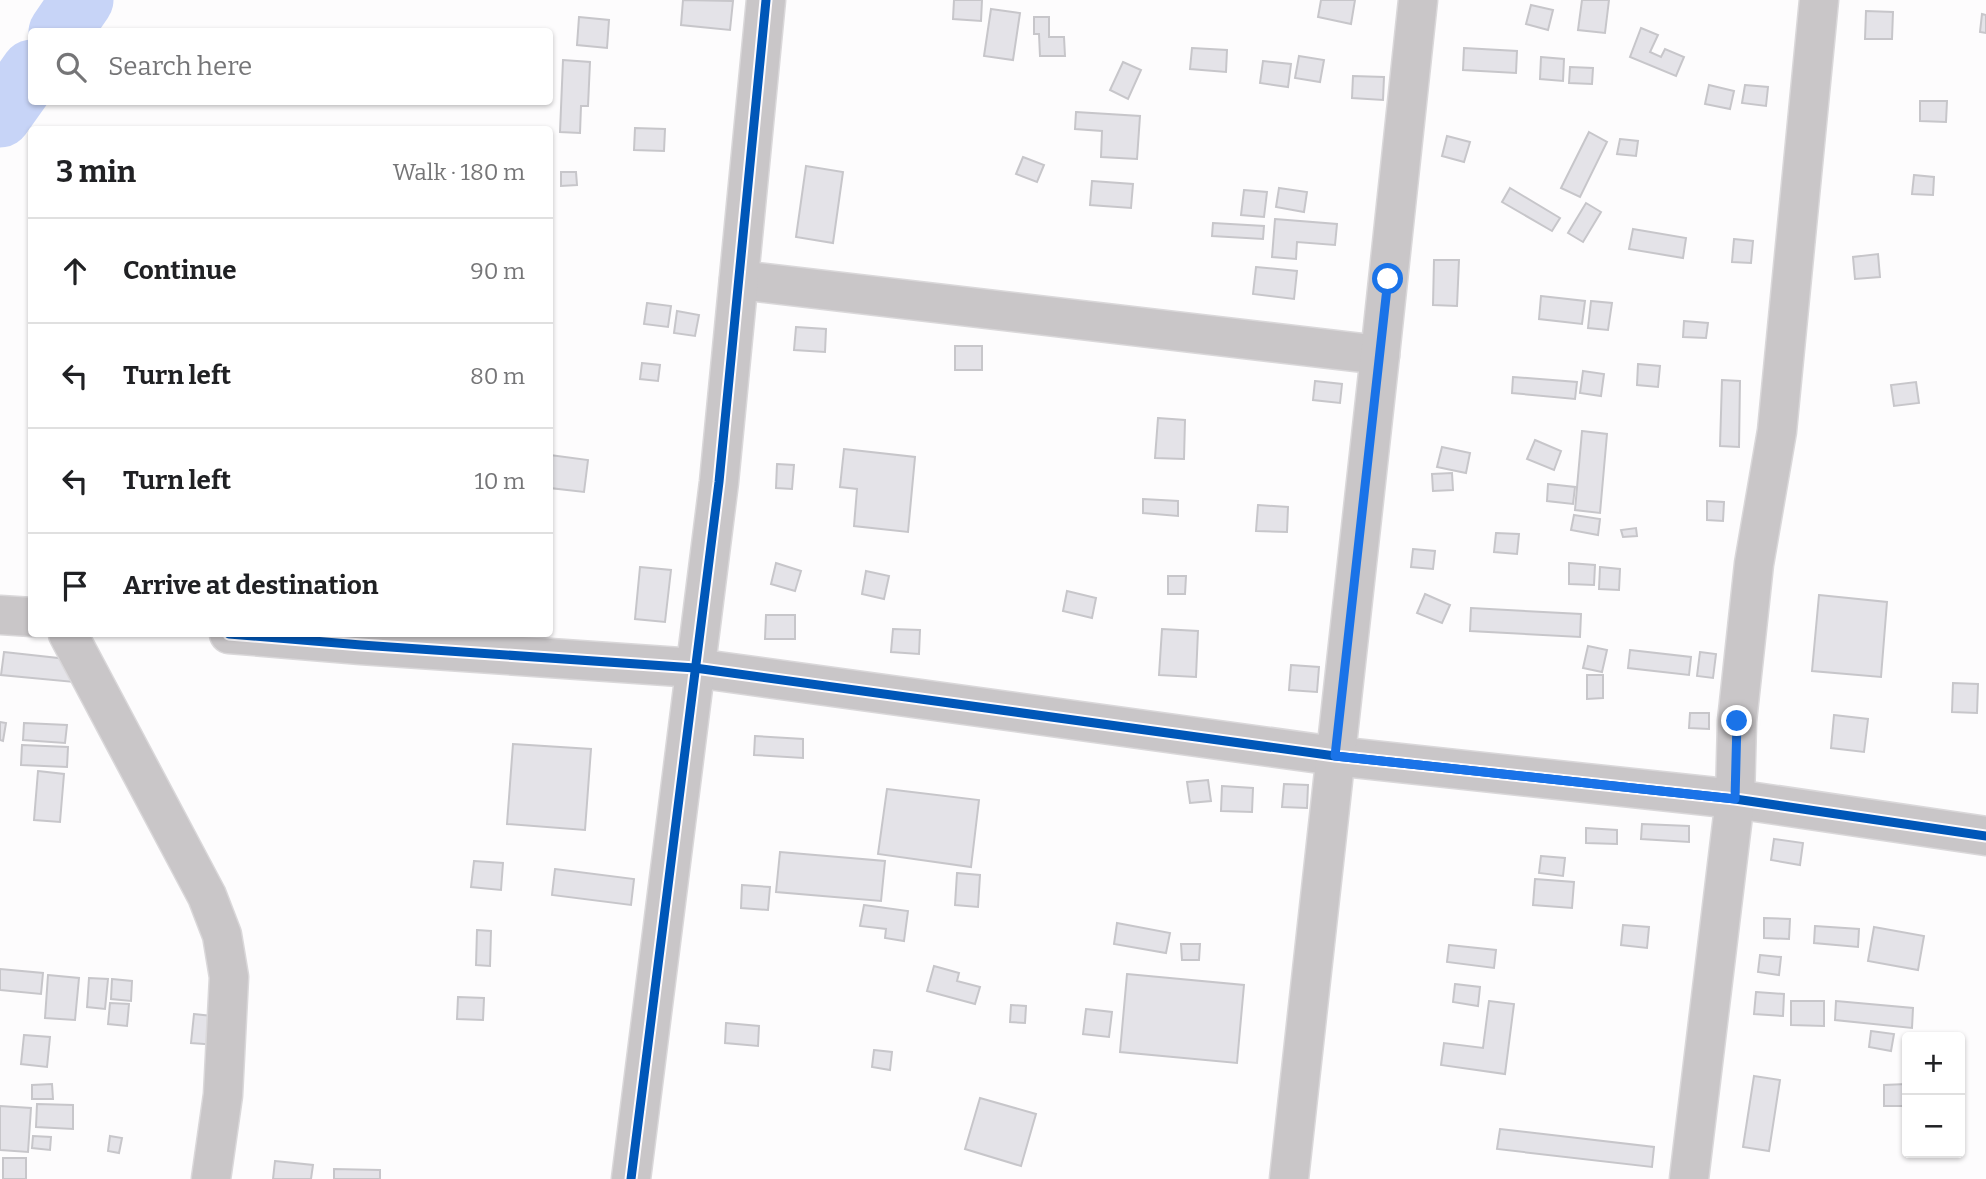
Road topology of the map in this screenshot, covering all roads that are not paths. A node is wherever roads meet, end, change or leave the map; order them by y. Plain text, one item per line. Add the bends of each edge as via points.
1 (766, 0) edge
2 (1418, 0) edge
3 (1819, 0) edge
4 (739, 280) junction
5 (1380, 355) junction
6 (0, 615) edge
7 (28, 617) edge
8 (70, 637) edge
9 (265, 637) edge
10 (695, 668) junction
11 (1335, 756) junction
12 (1735, 799) junction
13 (1986, 836) edge
14 (211, 1179) edge
15 (631, 1179) edge
16 (1289, 1179) edge
17 (1689, 1179) edge

1 - 4 street
2 - 5 street
3 - 12 street via 1777,431 1754,565 1740,695
4 - 5 street
4 - 10 street
5 - 11 street
6 - 7 street
8 - 14 street via 207,896 222,935 229,977 223,1095
9 - 10 street
10 - 11 street
10 - 15 street
11 - 12 street
11 - 16 street
12 - 13 street
12 - 17 street

